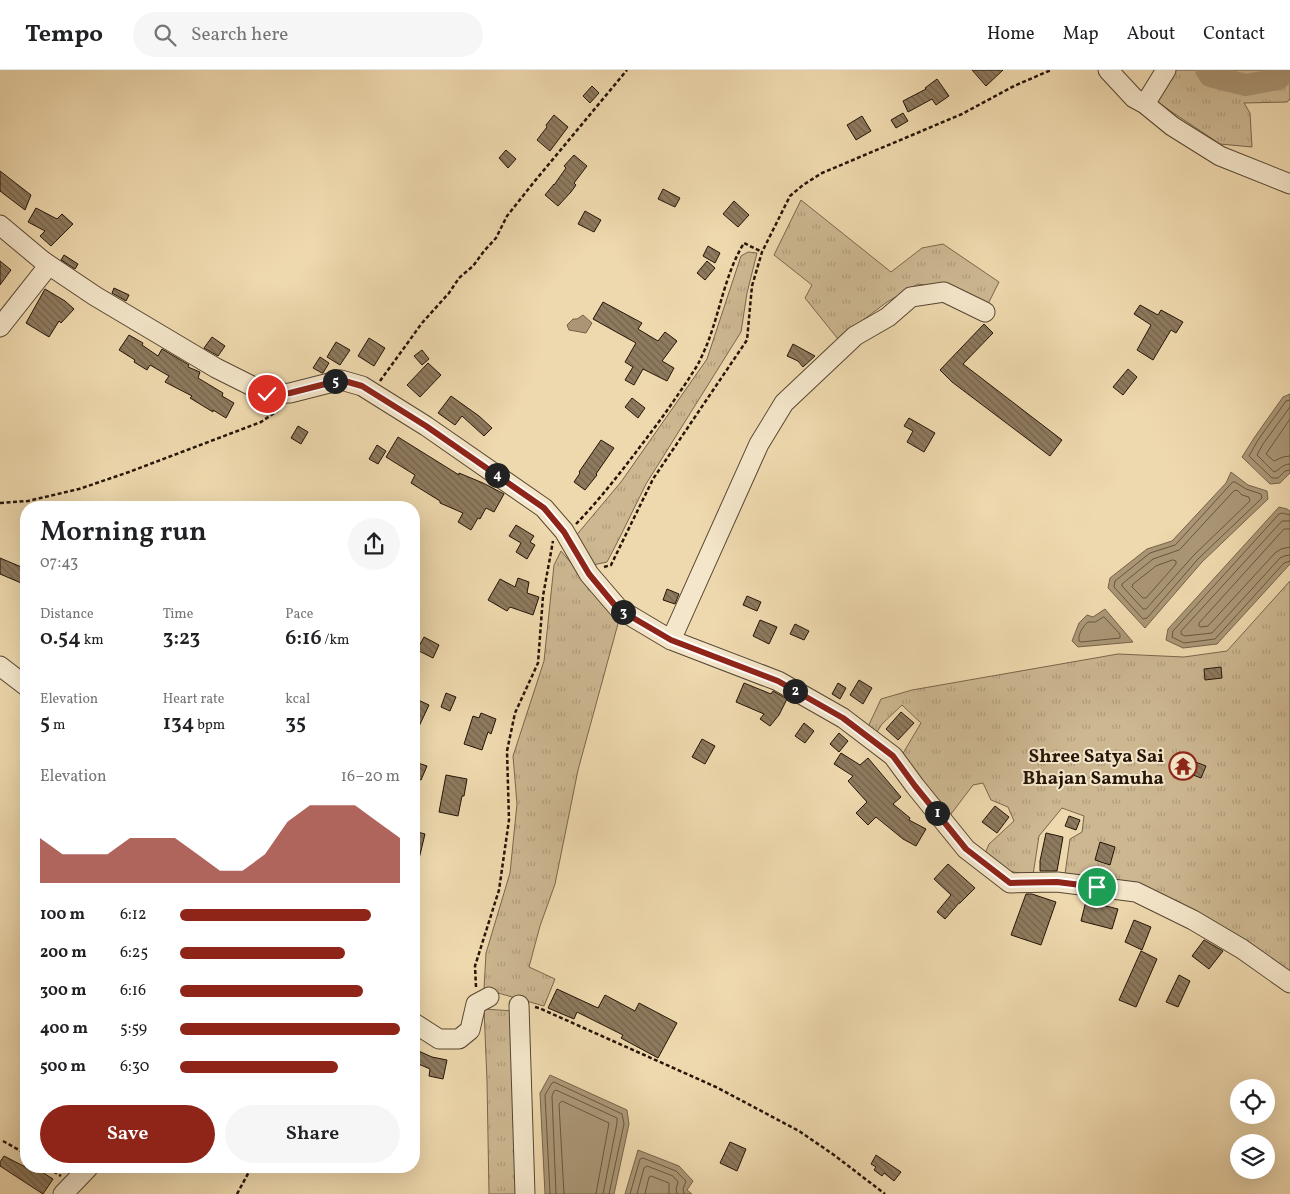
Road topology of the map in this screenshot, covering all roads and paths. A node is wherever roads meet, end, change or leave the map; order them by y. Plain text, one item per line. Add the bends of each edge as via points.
1 (627, 70) edge
2 (1051, 70) edge
3 (1108, 70) edge
4 (1166, 70) edge
5 (1145, 104) junction
6 (1290, 184) edge
7 (0, 225) edge
8 (762, 252) junction
9 (48, 265) junction
10 (985, 312) dead end
11 (0, 326) edge
12 (372, 392) junction
13 (290, 393) junction
14 (28, 501) edge
15 (20, 502) edge
16 (0, 503) edge
17 (565, 533) junction
18 (589, 574) junction
19 (671, 640) junction
20 (0, 666) edge
21 (20, 681) edge
22 (1290, 983) edge
23 (489, 997) joint
24 (519, 1005) joint
25 (420, 1027) edge
26 (4, 1141) dead end
27 (20, 1150) edge
28 (83, 1173) edge
29 (248, 1173) edge
30 (64, 1194) edge
31 (237, 1194) edge
32 (525, 1194) edge
33 (885, 1194) edge

1 - 12 path via 507,216 496,238 422,322
2 - 8 path via 962,114 822,173 790,196
3 - 5 street via 1134,98
4 - 5 street
5 - 6 street via 1172,126 1220,156
7 - 9 street
8 - 17 path via 744,243 700,361 635,454 593,506
8 - 18 path via 752,286 747,340 653,479 611,565
9 - 11 street
9 - 13 street via 225,372 267,394
10 - 19 street via 944,292 911,297 888,317 855,336 784,403 759,444
12 - 13 street via 341,380
12 - 17 street via 544,508
13 - 14 path via 279,410 261,422 130,472
15 - 16 path
17 - 18 street
17 - 23 path via 553,539 543,596 538,663 515,713 507,751 509,820 499,890 475,966 476,991
18 - 19 street via 618,609
19 - 22 street via 778,681 843,718 893,756 966,849 1010,883 1057,882 1136,892 1193,920
20 - 21 street
23 - 25 street via 476,1004 470,1030 459,1039 438,1039
24 - 32 street
24 - 33 path via 539,1008 716,1087 799,1131
26 - 27 path
28 - 30 street
29 - 31 path

